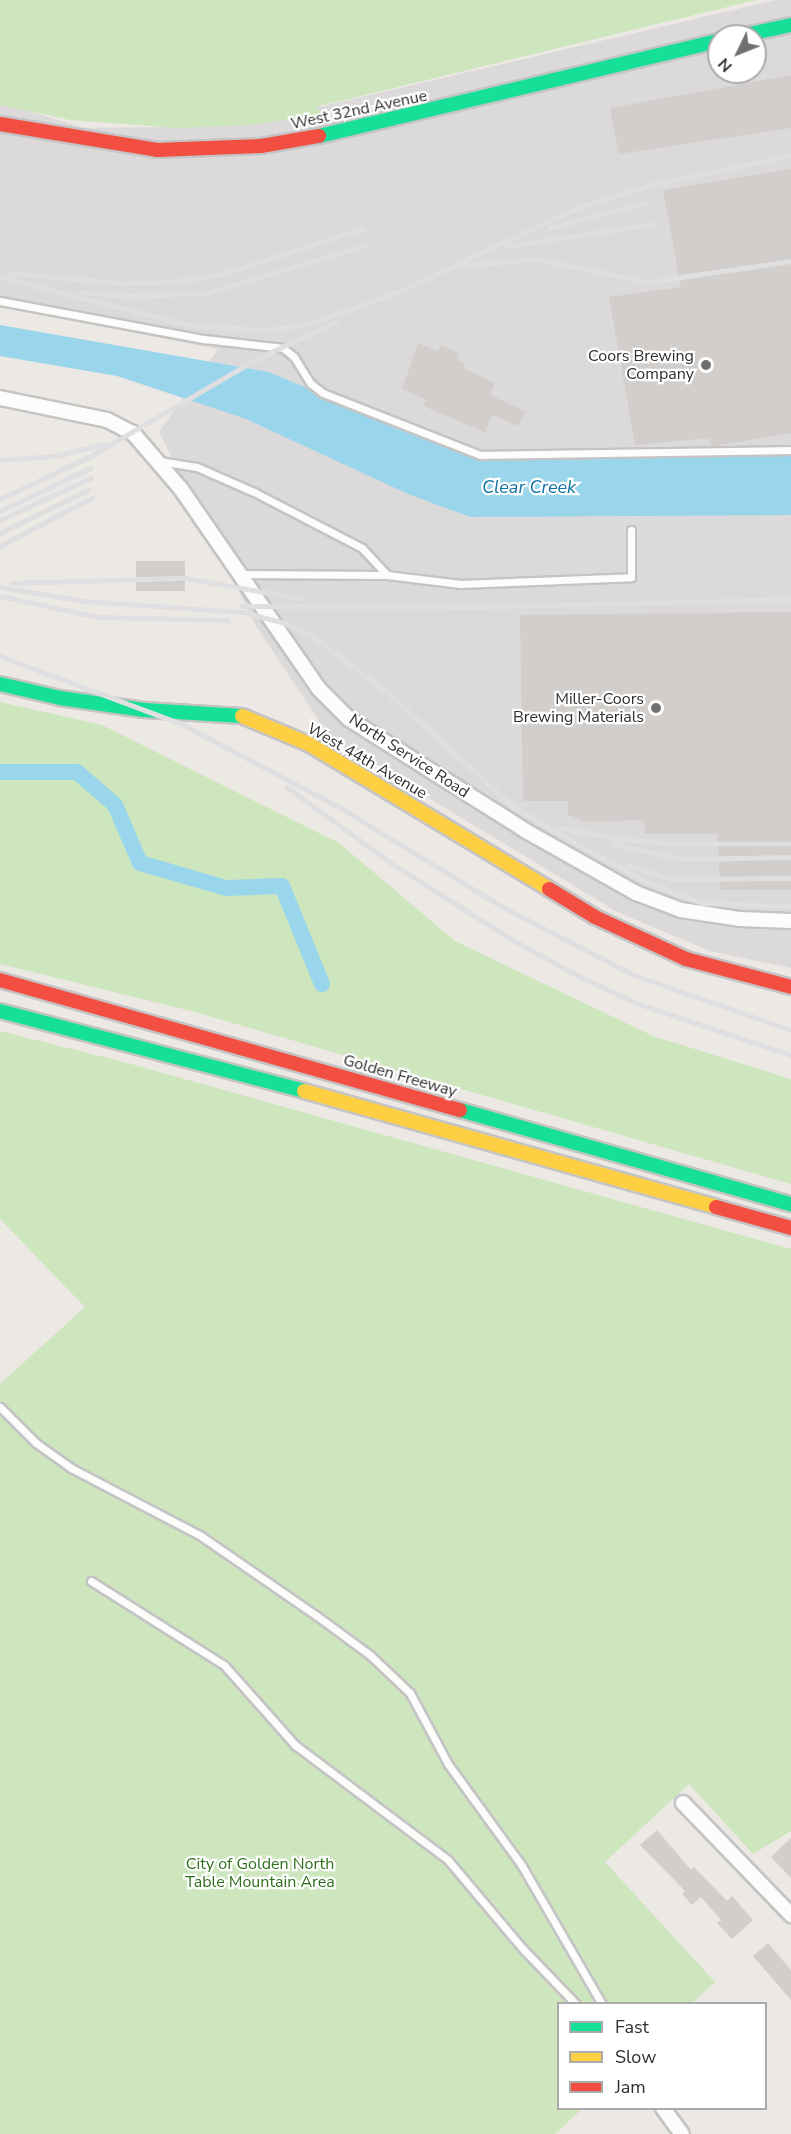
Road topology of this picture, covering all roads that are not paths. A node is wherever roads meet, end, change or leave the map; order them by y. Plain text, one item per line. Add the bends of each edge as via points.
1 (791, 25) edge
2 (767, 30) edge
3 (707, 44) edge
4 (0, 124) edge
5 (0, 301) edge
6 (0, 398) edge
7 (791, 450) edge
8 (159, 462) junction
9 (631, 530) dead end
10 (240, 574) junction
11 (387, 575) junction
12 (0, 684) edge
13 (791, 921) edge
14 (0, 980) edge
15 (791, 987) edge
16 (0, 1011) edge
17 (791, 1204) edge
18 (791, 1228) edge
19 (0, 1407) edge
20 (91, 1581) dead end
21 (683, 1803) dead end
22 (791, 1915) edge
23 (574, 2002) edge
24 (601, 2002) edge
25 (664, 2110) edge
26 (682, 2134) edge

1 - 2 main road
3 - 4 main road, West 32nd Avenue via 342,132 261,146 157,150
5 - 7 lane via 204,339 283,348 323,393 480,455
6 - 8 street, North Service Road via 107,420 131,431
8 - 10 street, North Service Road
8 - 11 lane via 197,467 254,492 362,548
9 - 11 lane via 631,577 460,584
10 - 11 lane
10 - 13 street, North Service Road via 319,689 349,718 517,825 636,894 681,910 740,920
12 - 15 main road, West 44th Avenue via 70,700 144,710 232,714 261,721 309,744 595,916 686,959
14 - 17 main road, Golden Freeway
16 - 18 main road via 306,1091
19 - 24 lane via 36,1443 71,1468 201,1536 317,1616 370,1655 410,1694 448,1764 522,1866
20 - 23 lane via 224,1665 295,1745 448,1860 523,1949
21 - 22 street
25 - 26 street

